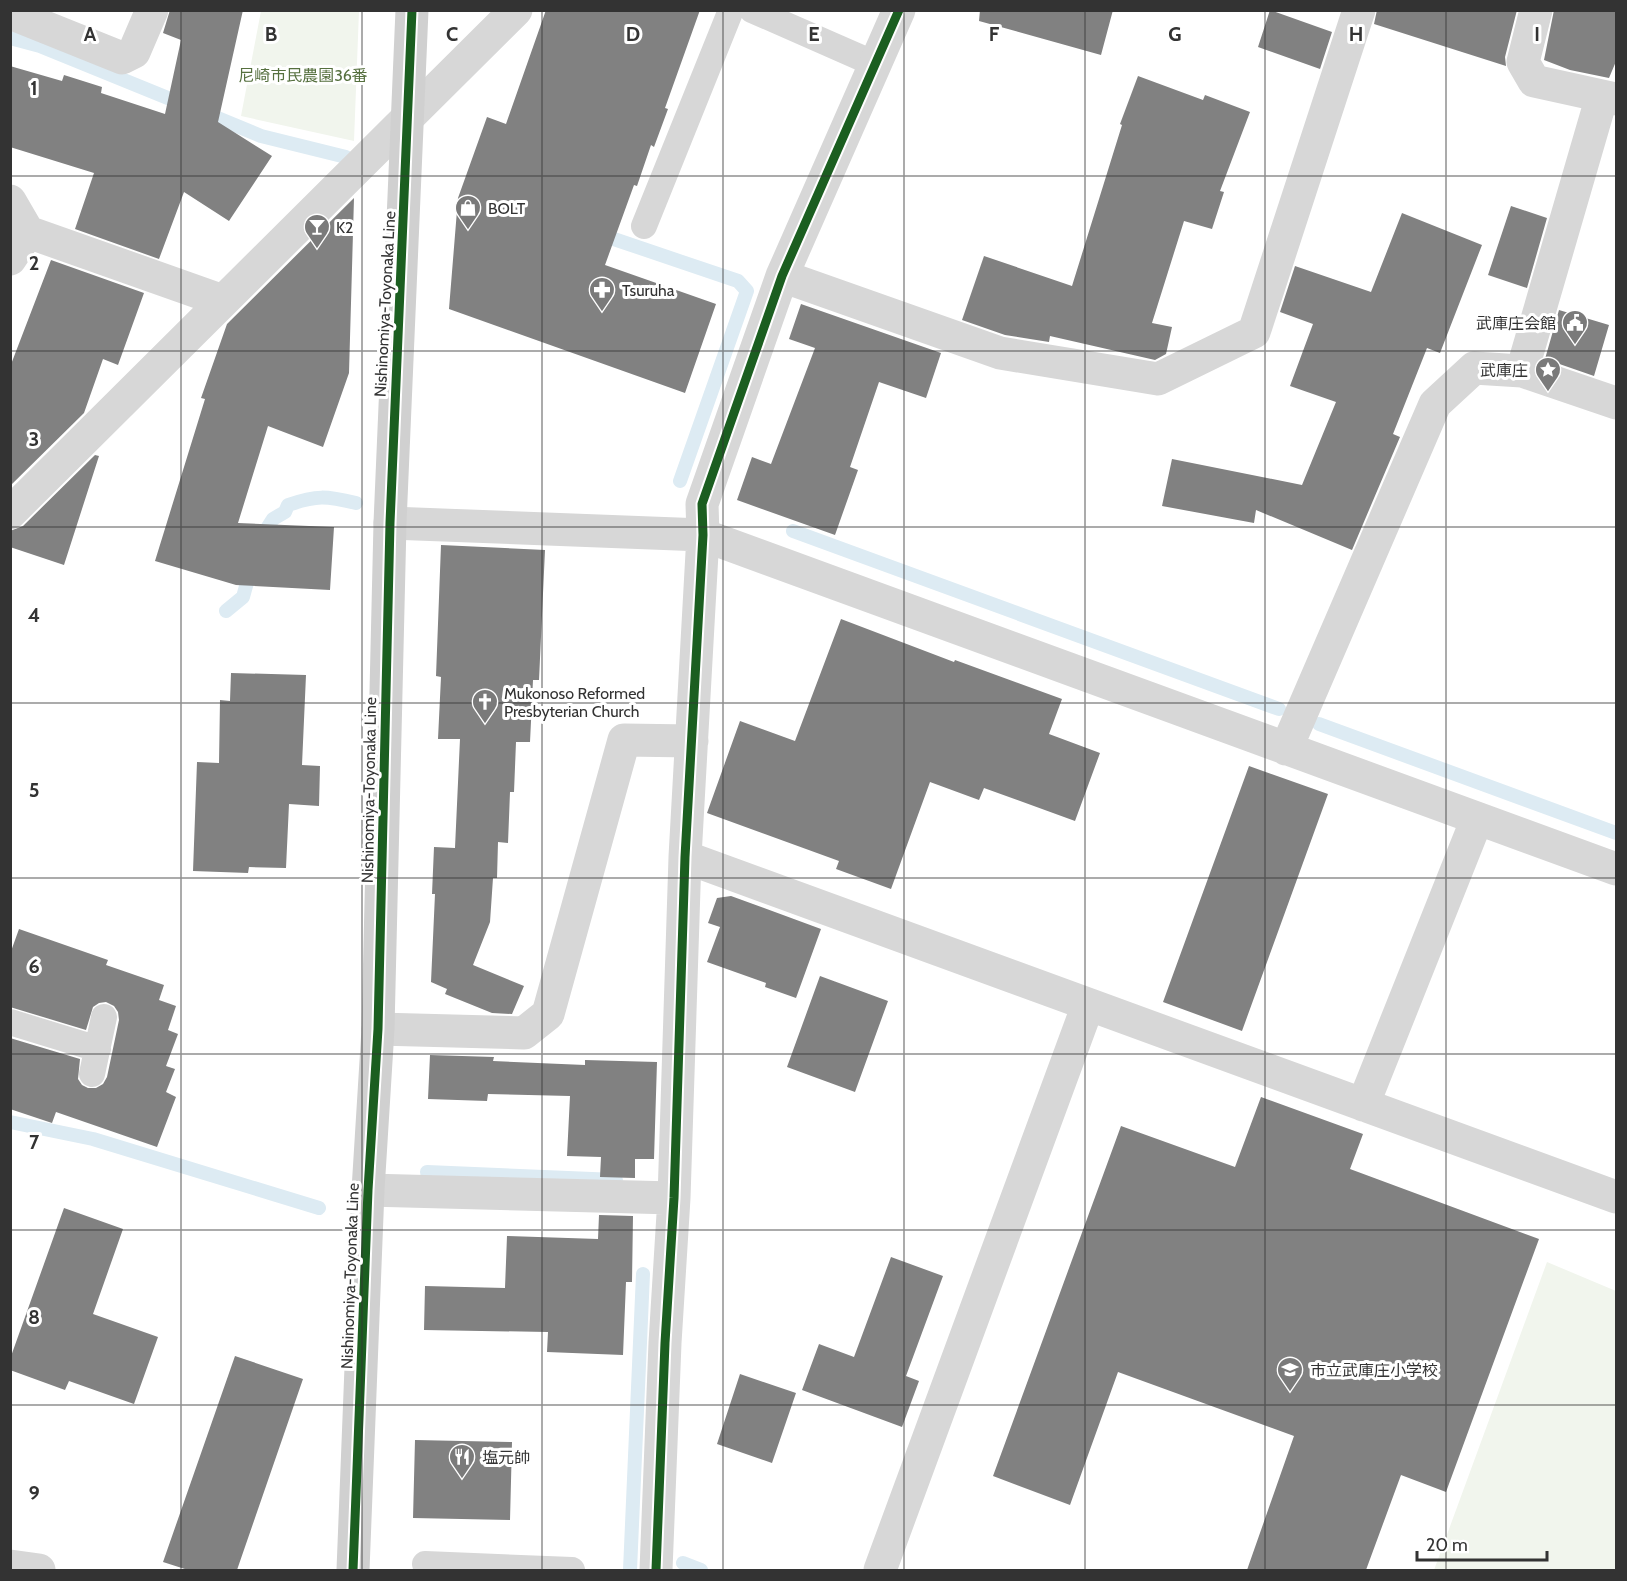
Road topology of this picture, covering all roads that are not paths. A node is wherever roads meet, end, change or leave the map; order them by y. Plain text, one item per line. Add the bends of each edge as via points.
1 (152, 10) edge
2 (412, 10) edge
3 (516, 10) edge
4 (731, 10) edge
5 (752, 10) edge
6 (899, 10) edge
7 (1359, 10) edge
8 (1536, 10) edge
9 (10, 14) edge
10 (875, 64) junction
11 (1609, 97) edge
12 (408, 118) junction
13 (10, 201) edge
14 (644, 226) dead end
15 (19, 245) edge
16 (782, 276) junction
17 (223, 301) junction
18 (1522, 371) junction
19 (1617, 403) edge
20 (10, 513) edge
21 (390, 523) junction
22 (703, 535) junction
23 (692, 741) junction
24 (1286, 749) junction
25 (1477, 819) junction
26 (685, 857) junction
27 (1617, 869) edge
28 (1088, 1005) junction
29 (105, 1017) dead end
30 (10, 1022) edge
31 (378, 1029) junction
32 (98, 1049) junction
33 (92, 1074) dead end
34 (1364, 1105) junction
35 (368, 1190) junction
36 (1617, 1197) edge
37 (674, 1198) junction
38 (425, 1564) dead end
39 (10, 1566) edge
40 (39, 1570) edge
41 (353, 1570) edge
42 (572, 1570) edge
43 (656, 1570) edge
44 (880, 1570) edge

1 - 9 street via 134,52 122,58
2 - 12 main road, Nishinomiya-Toyonaka Line
3 - 12 street
4 - 14 lane
5 - 10 lane
6 - 10 street
7 - 16 street via 1254,332 1158,379 1000,353
8 - 11 street via 1523,62 1534,81
10 - 16 street
11 - 18 street
12 - 17 street
12 - 21 main road, Nishinomiya-Toyonaka Line
13 - 15 street
15 - 17 street
16 - 22 street via 702,504
17 - 20 street
18 - 19 street
18 - 24 street via 1474,368 1436,404
21 - 22 street
21 - 31 main road, Nishinomiya-Toyonaka Line
22 - 23 street
22 - 24 street
23 - 26 street
23 - 31 street via 624,740 548,1014 524,1033
24 - 25 street
25 - 27 street
25 - 34 street
26 - 28 street
26 - 37 street
28 - 34 street
28 - 44 street
29 - 32 lane
30 - 32 lane
31 - 35 main road, Nishinomiya-Toyonaka Line
32 - 33 lane
34 - 36 street
35 - 37 street
35 - 41 main road, Nishinomiya-Toyonaka Line
37 - 43 street
38 - 42 lane
39 - 40 street

